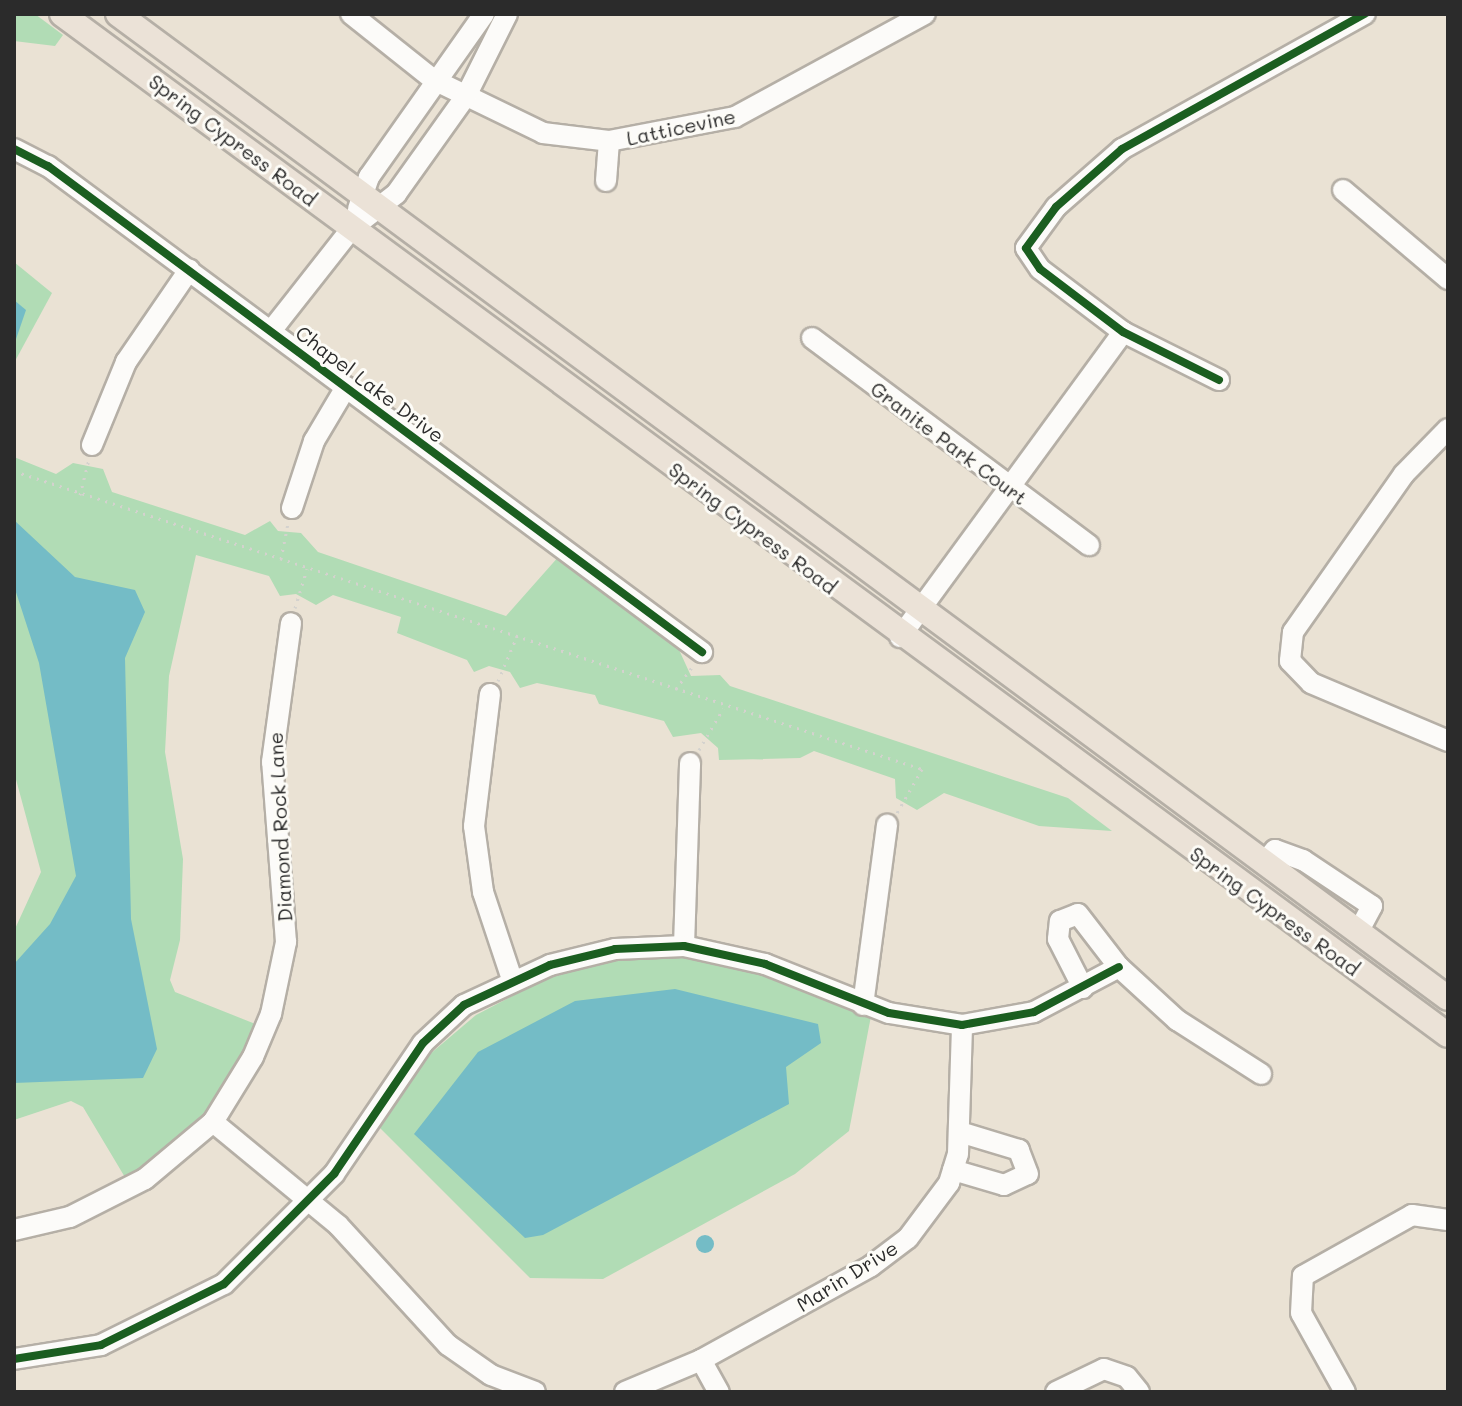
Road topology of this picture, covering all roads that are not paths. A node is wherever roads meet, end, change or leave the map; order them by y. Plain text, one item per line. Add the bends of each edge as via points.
1 (62, 14) edge
2 (118, 14) edge
3 (351, 14) edge
4 (484, 14) edge
5 (507, 14) edge
6 (925, 14) edge
7 (1365, 14) edge
8 (434, 80) junction
9 (466, 96) junction
10 (609, 141) junction
11 (14, 149) edge
12 (606, 181) dead end
13 (1343, 190) dead end
14 (370, 203) junction
15 (352, 228) junction
16 (189, 270) junction
17 (1448, 279) edge
18 (271, 331) junction
19 (1123, 332) junction
20 (812, 338) dead end
21 (1219, 380) dead end
22 (346, 387) junction
23 (634, 401) junction
24 (616, 427) junction
25 (1448, 429) edge
26 (92, 445) road end
27 (1006, 488) junction
28 (292, 508) road end
29 (1089, 545) dead end
30 (919, 610) junction
31 (291, 623) road end
32 (900, 637) junction
33 (702, 652) road end
34 (490, 694) road end
35 (1448, 741) edge
36 (690, 763) road end
37 (887, 825) road end
38 (1358, 932) junction
39 (684, 946) junction
40 (1340, 958) junction
41 (1119, 967) junction
42 (512, 979) junction
43 (1083, 988) junction
44 (1448, 998) edge
45 (863, 1005) junction
46 (962, 1025) junction
47 (1448, 1035) edge
48 (1261, 1074) dead end
49 (213, 1122) junction
50 (963, 1133) junction
51 (953, 1170) junction
52 (310, 1202) junction
53 (1448, 1220) edge
54 (14, 1230) edge
55 (14, 1359) edge
56 (701, 1360) junction
57 (523, 1391) edge
58 (625, 1392) edge
59 (719, 1392) edge
60 (1056, 1392) edge
61 (1139, 1392) edge
62 (1345, 1392) edge

1 - 15 main road, Spring Cypress Road
2 - 14 main road, Spring Cypress Road
3 - 8 street, Latticevine
4 - 8 street
5 - 9 street
6 - 10 street, Latticevine via 735,117
7 - 19 street via 1122,149 1056,207 1026,248 1040,269
8 - 9 street, Latticevine
8 - 14 street
9 - 10 street, Latticevine via 543,133
9 - 14 street via 396,194
10 - 12 street
11 - 16 street, Chapel Lake Drive
13 - 17 street
14 - 15 street
14 - 23 main road, Spring Cypress Road
15 - 18 street
15 - 24 main road, Spring Cypress Road
16 - 18 street, Chapel Lake Drive
16 - 26 street via 126,362
18 - 22 street, Chapel Lake Drive
19 - 21 street
19 - 27 street
20 - 27 street, Granite Park Court
22 - 28 street via 314,441
22 - 33 street, Chapel Lake Drive
23 - 24 main road
23 - 30 main road, Spring Cypress Road
24 - 32 main road, Spring Cypress Road
25 - 35 street via 1404,474 1293,632 1290,661 1311,683
27 - 29 street, Granite Park Court
27 - 30 street
30 - 32 street
30 - 38 main road, Spring Cypress Road
31 - 49 street, Diamond Rock Lane via 272,762 288,908 281,978 253,1057
32 - 40 main road, Spring Cypress Road
34 - 42 street via 474,826 483,892
36 - 39 street
37 - 45 street
38 - 40 main road
38 - 44 main road, Spring Cypress Road
39 - 42 street via 615,949
39 - 45 street via 765,964
40 - 47 main road, Spring Cypress Road
41 - 43 street
41 - 43 street via 1089,919 1069,916 1058,939
41 - 48 street via 1197,1036
42 - 52 street via 464,1005 423,1043
43 - 46 street via 1034,1012
45 - 46 street
46 - 50 street, Marin Drive
49 - 52 street
49 - 54 street, Diamond Rock Lane via 118,1195
50 - 51 street, Marin Drive
50 - 51 street via 1019,1150 1028,1174 1004,1185
51 - 56 street, Marin Drive via 923,1221 890,1253
52 - 55 street via 224,1284 160,1321 101,1345
52 - 57 street via 448,1345
53 - 62 street via 1412,1215 1314,1268 1297,1288 1301,1313
56 - 58 street, Marin Drive
56 - 59 street
60 - 61 street via 1104,1369 1127,1377

